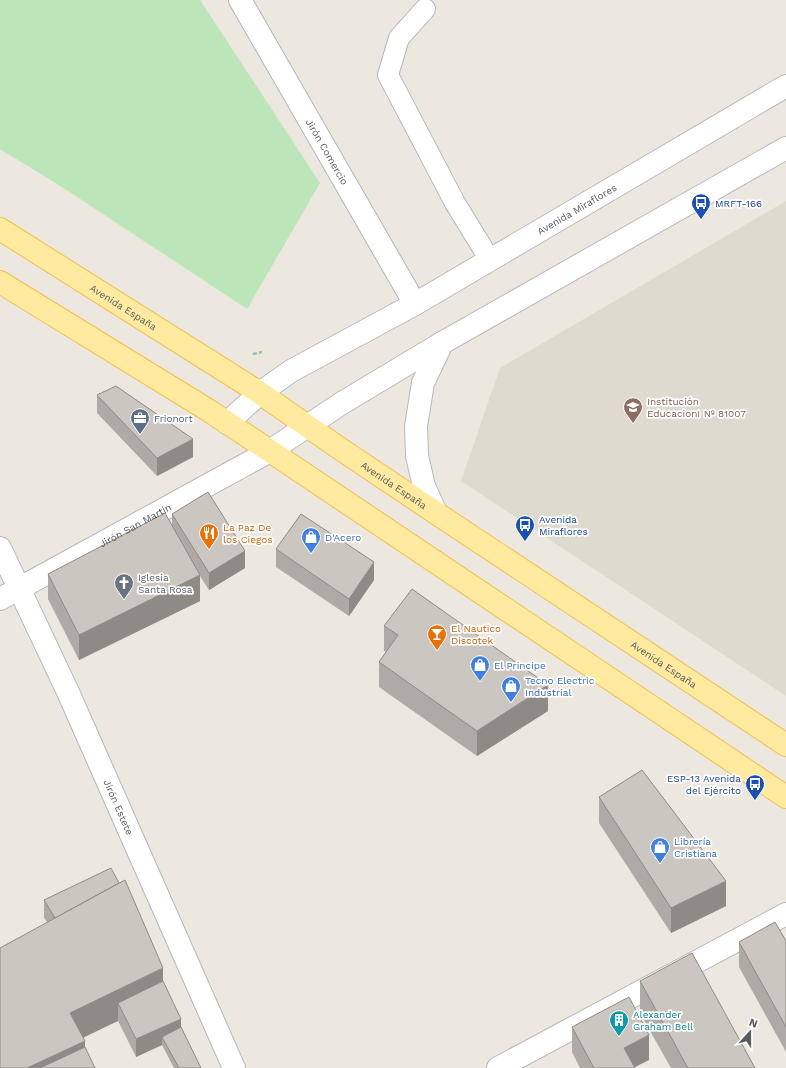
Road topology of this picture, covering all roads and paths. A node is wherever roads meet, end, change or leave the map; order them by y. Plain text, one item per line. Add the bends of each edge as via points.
1 (240, 0) edge
2 (425, 8) dead end
3 (786, 86) edge
4 (786, 148) edge
5 (0, 228) edge
6 (490, 260) junction
7 (0, 282) edge
8 (414, 304) junction
9 (442, 343) junction
10 (260, 393) junction
11 (227, 423) junction
12 (307, 426) junction
13 (270, 450) junction
14 (436, 513) junction
15 (0, 548) edge
16 (19, 589) junction
17 (0, 599) edge
18 (786, 744) edge
19 (786, 797) edge
20 (786, 914) edge
21 (234, 1068) edge
22 (498, 1068) edge

1 - 8 street, Jirón Comercio
2 - 6 lane via 399,38 388,75 455,203
3 - 6 street, Avenida Miraflores
4 - 9 street
5 - 10 main road, Avenida España
6 - 8 street, Avenida Miraflores
7 - 11 main road
8 - 10 street, Avenida Miraflores via 291,371
9 - 12 street
9 - 14 street via 423,383 416,426 417,456 424,486
10 - 11 street, Avenida Miraflores
10 - 12 main road, Avenida España
11 - 13 main road
12 - 13 street
12 - 14 main road, Avenida España
13 - 16 street, Jirón San Martín
13 - 19 main road
14 - 18 main road, Avenida España
15 - 16 street, Jirón Estete
16 - 17 street, Jirón San Martín
16 - 21 street, Jirón Estete via 68,692
20 - 22 street

